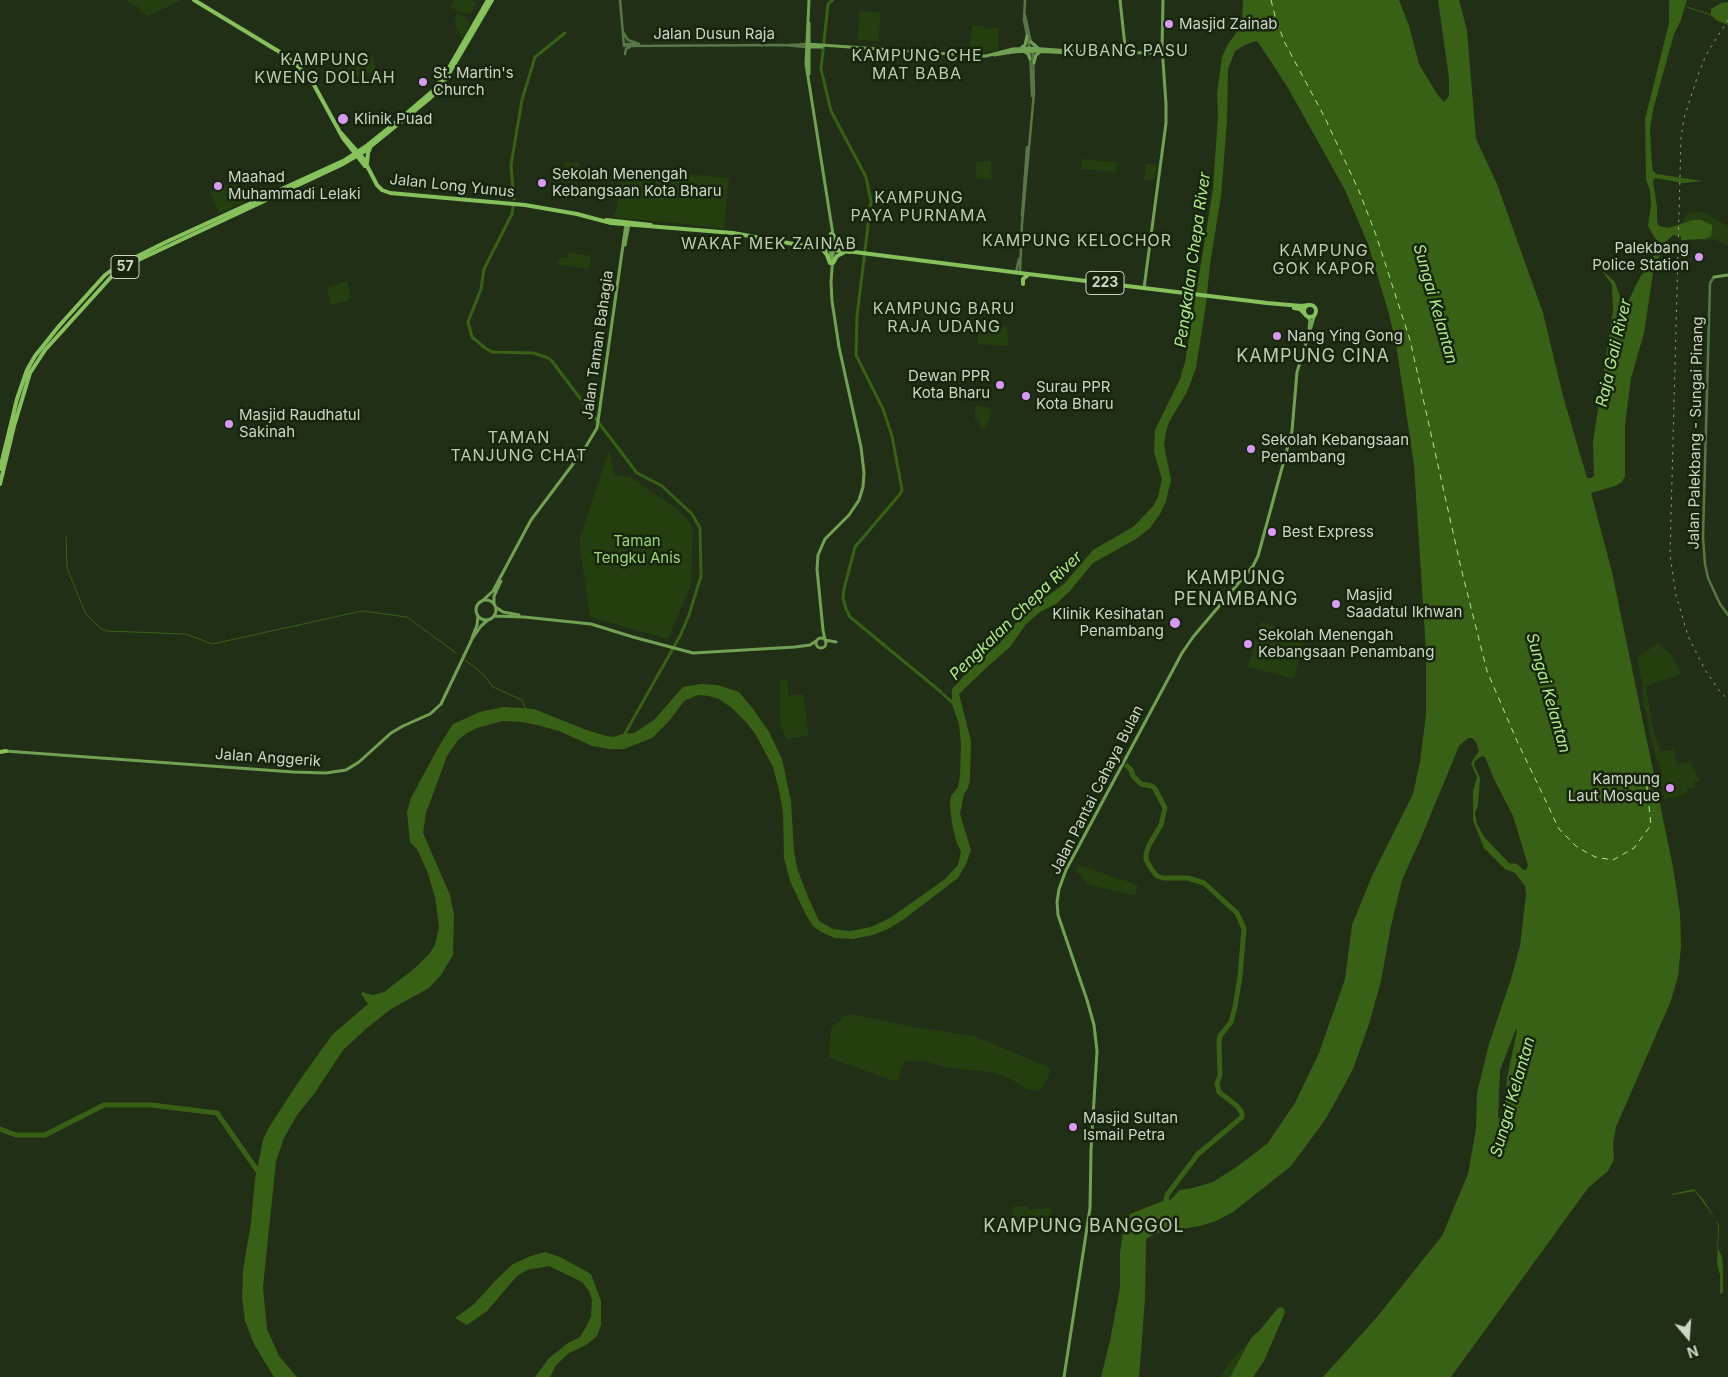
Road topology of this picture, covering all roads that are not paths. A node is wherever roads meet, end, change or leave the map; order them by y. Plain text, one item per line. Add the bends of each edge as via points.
1 (194, 0) edge
2 (488, 0) edge
3 (492, 0) edge
4 (620, 0) edge
5 (809, 0) edge
6 (1025, 0) edge
7 (1120, 0) edge
8 (1163, 0) edge
9 (1025, 16) junction
10 (808, 19) junction
11 (622, 31) junction
12 (810, 36) junction
13 (1027, 36) junction
14 (1031, 42) junction
15 (638, 44) junction
16 (645, 44) junction
17 (624, 45) junction
18 (634, 46) junction
19 (808, 46) junction
20 (820, 46) junction
21 (1125, 46) junction
22 (1162, 47) junction
23 (1019, 48) junction
24 (1031, 50) junction
25 (1040, 50) junction
26 (1023, 52) junction
27 (1119, 52) junction
28 (1134, 53) junction
29 (1155, 53) junction
30 (625, 54) dead end
31 (809, 54) junction
32 (986, 56) junction
33 (1030, 59) junction
34 (1034, 63) junction
35 (1163, 63) junction
36 (809, 77) junction
37 (1032, 103) junction
38 (348, 141) junction
39 (370, 145) junction
40 (358, 154) junction
41 (345, 161) junction
42 (366, 164) junction
43 (628, 223) junction
44 (832, 233) junction
45 (173, 239) junction
46 (184, 239) junction
47 (799, 245) junction
48 (816, 246) junction
49 (832, 249) junction
50 (822, 250) junction
51 (847, 251) junction
52 (832, 263) junction
53 (1018, 272) junction
54 (1030, 274) junction
55 (1728, 275) edge
56 (1714, 277) joint
57 (1023, 284) dead end
58 (1144, 288) junction
59 (1267, 303) junction
60 (1309, 305) junction
61 (71, 313) junction
62 (1315, 314) junction
63 (1306, 315) junction
64 (75, 316) junction
65 (1308, 335) junction
66 (0, 469) edge
67 (0, 484) edge
68 (503, 574) junction
69 (481, 602) junction
70 (495, 606) junction
71 (1728, 615) edge
72 (478, 616) junction
73 (494, 616) junction
74 (522, 616) junction
75 (488, 620) junction
76 (822, 623) junction
77 (472, 639) junction
78 (817, 640) junction
79 (825, 640) junction
80 (803, 646) junction
81 (825, 646) junction
82 (819, 648) junction
83 (6, 751) joint
84 (0, 752) edge
85 (1064, 1377) edge

1 - 38 main road, Jalan Long Yunus via 292,61 314,85
2 - 39 main road, 57 via 435,89
3 - 39 main road, 57 via 441,86
4 - 11 street
5 - 10 main road
6 - 9 street
7 - 21 main road
8 - 22 main road
9 - 13 street
9 - 14 street
10 - 12 main road
10 - 19 main road
11 - 15 street via 628,40
11 - 17 street
12 - 19 main road
12 - 20 main road
13 - 23 main road via 1026,44
13 - 24 street
14 - 24 street
14 - 25 main road
15 - 16 street, Jalan Dusun Raja
15 - 17 street, Jalan Dusun Raja
16 - 18 street, Jalan Dusun Raja
16 - 19 street, Jalan Dusun Raja
17 - 18 street, Jalan Dusun Raja
18 - 30 street via 626,49
19 - 20 main road
19 - 31 main road
19 - 36 main road via 806,64
20 - 31 main road
20 - 32 main road
21 - 27 main road
21 - 28 main road
22 - 29 main road
22 - 35 main road
23 - 24 main road
23 - 32 main road
24 - 25 main road
24 - 26 main road
24 - 33 street
24 - 34 street
25 - 27 main road
25 - 34 main road
26 - 32 main road
26 - 33 main road
27 - 28 main road
28 - 29 main road
29 - 35 main road
31 - 36 main road
33 - 37 street
34 - 37 street
35 - 58 main road via 1166,123
36 - 44 main road
37 - 53 street
38 - 39 main road via 359,147
38 - 40 main road, Jalan Long Yunus
38 - 41 main road via 350,152
39 - 40 main road, 57
39 - 42 main road
40 - 41 main road, 57
40 - 42 main road, Jalan Long Yunus
41 - 42 main road
41 - 45 main road, 57
41 - 46 main road, 57
42 - 43 main road, Jalan Long Yunus via 380,188 390,193 524,205
43 - 47 main road, Jalan Long Yunus via 733,233
43 - 68 main road, Jalan Taman Bahagia via 598,428 531,520
44 - 48 main road via 824,243
44 - 49 main road
44 - 51 main road
45 - 46 main road
45 - 61 main road, 57 via 110,271
46 - 64 main road, 57 via 119,270
47 - 48 main road, Jalan Long Yunus
47 - 50 main road, Jalan Long Yunus
48 - 49 main road, Jalan Long Yunus
49 - 50 main road, Jalan Long Yunus
49 - 51 main road, 223
49 - 52 main road
50 - 52 main road
51 - 52 main road
51 - 53 main road, 223
52 - 76 main road via 834,322 862,447 863,487 856,505 825,539 818,555
53 - 54 main road, 223
54 - 57 main road via 1025,276
54 - 58 main road, 223
55 - 56 main road
56 - 71 street, Jalan Palekbang - Sungai Pinang via 1710,283 1703,538 1708,578
58 - 59 main road, 223
59 - 60 main road, 223
59 - 63 main road, 223 via 1298,309
60 - 62 main road via 1315,307
60 - 63 main road via 1304,308
61 - 64 main road
61 - 66 main road, 57 via 27,370
62 - 63 main road
62 - 65 main road, Jalan Pantai Cahaya Bulan
63 - 65 main road, Jalan Pantai Cahaya Bulan via 1310,322
64 - 67 main road, 57 via 30,373
65 - 85 main road, Jalan Pantai Cahaya Bulan via 1297,372 1292,431 1258,556 1182,653 1066,870 1059,889 1057,912 1089,1008 1097,1051 1090,1208
68 - 69 main road via 491,594
68 - 70 main road via 494,596
69 - 70 main road via 487,600
69 - 72 main road via 476,608
70 - 73 main road
70 - 74 main road via 503,612
72 - 75 main road
72 - 77 main road, Jalan Anggerik
73 - 74 main road
73 - 75 main road
74 - 80 main road via 591,624 697,653
75 - 77 main road, Jalan Anggerik
76 - 78 main road
76 - 79 main road
77 - 83 main road, Jalan Anggerik via 441,704 430,714 398,729 353,766 340,772 294,772
78 - 79 main road
78 - 80 main road
78 - 82 main road
79 - 81 main road
79 - 81 main road via 836,642
80 - 82 main road
81 - 82 main road
83 - 84 main road

